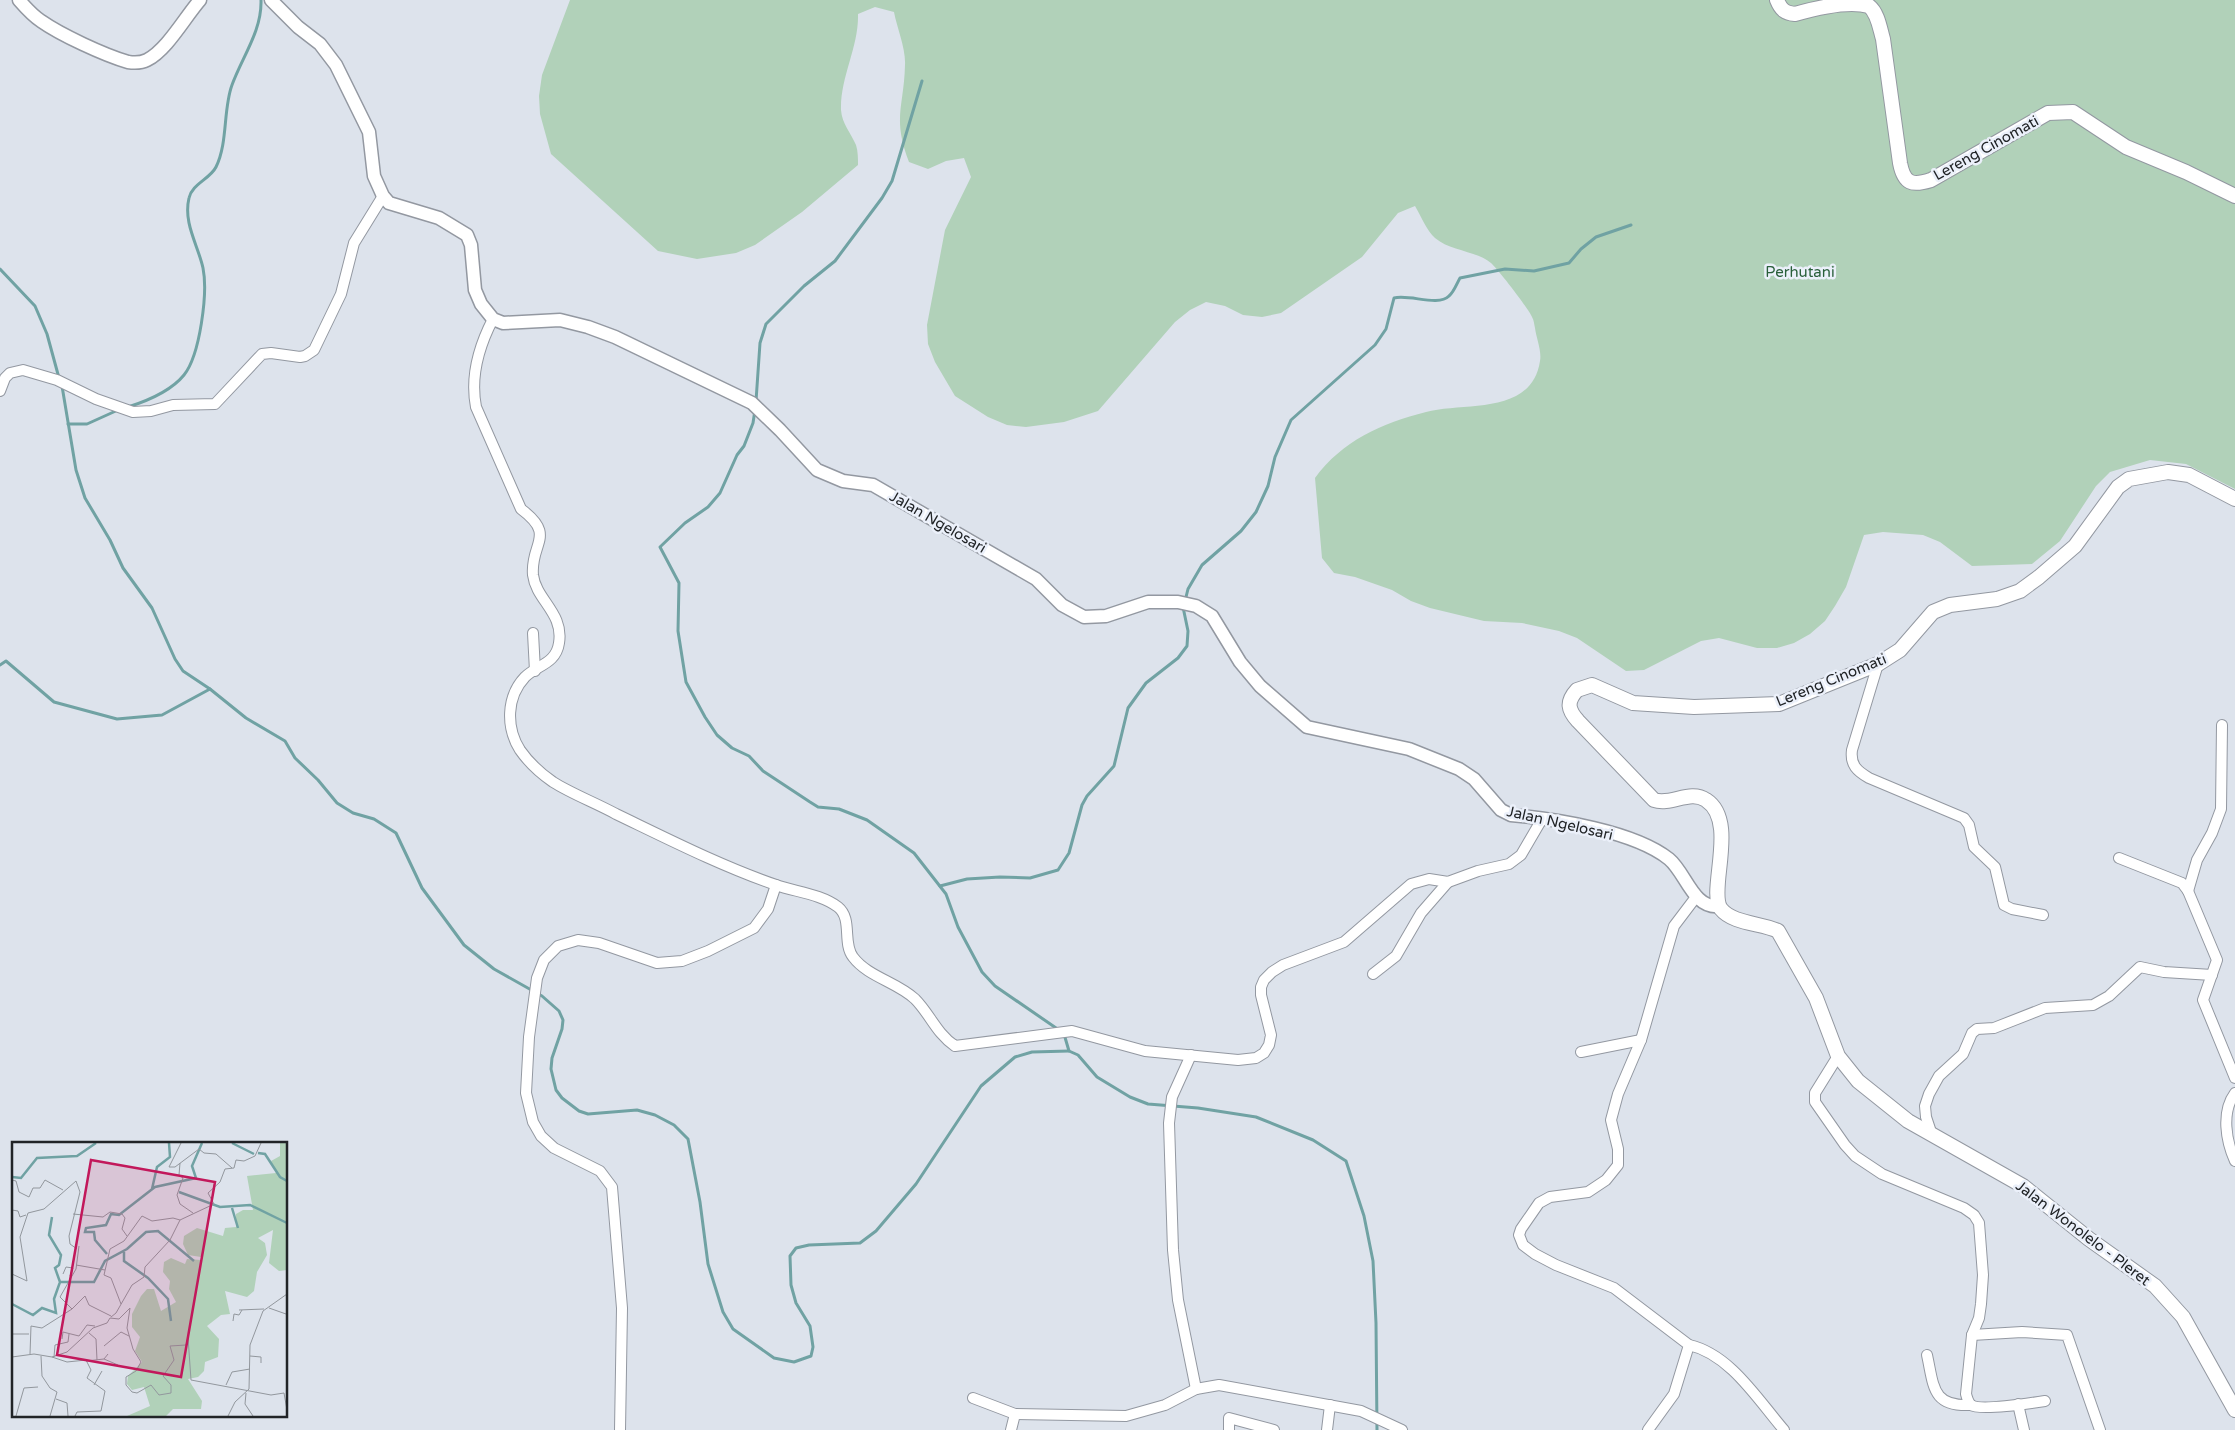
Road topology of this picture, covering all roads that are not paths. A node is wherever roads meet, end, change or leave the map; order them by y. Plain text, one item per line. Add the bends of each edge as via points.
1 (19, 0) edge
2 (200, 0) edge
3 (271, 0) edge
4 (1777, 0) edge
5 (383, 196) junction
6 (2235, 196) edge
7 (493, 319) junction
8 (0, 391) edge
9 (2235, 499) edge
10 (533, 633) dead end
11 (1878, 664) junction
12 (535, 670) junction
13 (2222, 725) dead end
14 (1542, 819) junction
15 (2119, 858) dead end
16 (1448, 882) junction
17 (776, 885) junction
18 (2188, 891) junction
19 (1696, 897) junction
20 (1719, 906) junction
21 (2043, 915) dead end
22 (1373, 974) dead end
23 (2212, 975) junction
24 (1641, 1040) junction
25 (1581, 1052) dead end
26 (1191, 1055) junction
27 (1838, 1056) junction
28 (2235, 1078) edge
29 (2235, 1093) edge
30 (1932, 1135) junction
31 (2235, 1161) edge
32 (1972, 1335) junction
33 (1689, 1345) junction
34 (1926, 1355) dead end
35 (1196, 1389) junction
36 (973, 1398) dead end
37 (2045, 1402) dead end
38 (2018, 1404) junction
39 (1330, 1405) junction
40 (1971, 1405) junction
41 (2235, 1410) edge
42 (1014, 1414) junction
43 (620, 1430) edge
44 (1011, 1430) edge
45 (1229, 1430) edge
46 (1274, 1430) edge
47 (1327, 1430) edge
48 (1402, 1430) edge
49 (1648, 1430) edge
50 (1784, 1430) edge
51 (2024, 1430) edge
52 (2100, 1430) edge

1 - 2 street via 43,23 92,47 138,63 157,52
3 - 5 street via 320,44 336,65 369,132 374,176
4 - 6 main road, Lereng Cinomati via 1784,12 1795,14 1842,1 1869,7 1877,19 1883,39 1900,163 1902,174 1908,181 1918,184 1931,180 2048,113 2059,111 2073,112 2126,147
5 - 7 street via 389,203 439,218 467,235 471,245 475,290 480,304
5 - 8 street via 354,243 341,294 310,354 300,357 262,354 215,404 173,404 141,412 121,408 57,380 16,370 5,378
7 - 12 street via 483,340 474,377 476,406 521,509 536,520 541,541 536,550 533,576 559,626 559,644 554,655 548,663
7 - 14 street, Jalan Ngelosari via 503,323 560,320 588,327 727,389 756,406 817,470 843,481 862,482 880,489 1036,580 1074,612 1100,617 1148,602 1196,606 1212,616 1240,662 1260,686 1307,728 1409,748 1459,769 1511,815
9 - 11 main road, Lereng Cinomati via 2189,475 2168,472 2129,479 2118,487 2075,546 2040,577 1998,599 1950,605 1933,612 1900,650
10 - 12 street
11 - 20 main road, Lereng Cinomati via 1793,699 1762,706 1694,707 1633,703 1592,685 1580,687 1574,693 1569,703 1570,712 1648,795 1661,802 1699,797 1714,808 1722,838
11 - 21 street via 1852,750 1852,763 1869,778 1964,818 1974,847 1995,867 2004,905
12 - 17 street via 525,677 516,691 509,723 519,749 533,766 555,783 628,820
13 - 18 street via 2221,809
14 - 16 street via 1521,855 1509,864
14 - 19 street, Jalan Ngelosari via 1588,827 1656,850 1670,860
15 - 18 street via 2178,881
16 - 22 street via 1421,913 1396,956
16 - 26 street via 1429,879 1411,884 1344,942 1283,965 1264,980 1261,995 1271,1035 1264,1053 1248,1060
17 - 26 street via 822,899 838,908 844,914 846,944 859,965 914,998 940,1035 955,1046 1072,1031 1145,1050
17 - 43 street via 768,909 754,928 708,951 682,961 657,963 599,943 578,940 558,946 544,960 537,978 526,1093 533,1122 541,1136 554,1148 600,1170 612,1187 622,1308
18 - 23 street via 2215,951 2217,960
19 - 20 street via 1708,905
19 - 24 street via 1674,926
20 - 27 main road, Jalan Wonolelo - Pleret via 1731,916 1778,931 1816,998
23 - 28 street via 2203,1000
23 - 30 street via 2140,967 2109,996 2093,1005 2045,1008 1994,1028 1977,1029 1963,1054 1938,1076 1929,1094 1925,1106
24 - 25 street
24 - 33 street via 1618,1094 1611,1120 1618,1164 1606,1180 1588,1192 1550,1197 1539,1203 1519,1235 1523,1245 1535,1254 1614,1288
26 - 35 street via 1172,1097 1169,1124 1178,1300
27 - 30 main road, Jalan Wonolelo - Pleret via 1858,1081 1908,1121
27 - 32 street via 1815,1093 1815,1102 1845,1145 1882,1174 1964,1208 1979,1223 1983,1275 1979,1318
29 - 31 street via 2228,1109 2226,1130
30 - 41 main road, Jalan Wonolelo - Pleret via 2024,1186 2089,1239 2155,1286 2183,1317
32 - 40 street via 1966,1394
32 - 52 street via 2022,1332 2067,1335
33 - 49 street via 1674,1394
33 - 50 street via 1714,1354 1741,1379
34 - 40 street via 1933,1385 1944,1402 1954,1406
35 - 39 street via 1220,1385 1239,1387
35 - 42 street via 1165,1405 1126,1416
36 - 42 street
37 - 38 street
38 - 40 street
38 - 51 street
39 - 47 street
39 - 48 street via 1361,1411
42 - 44 street
45 - 46 street via 1230,1418

